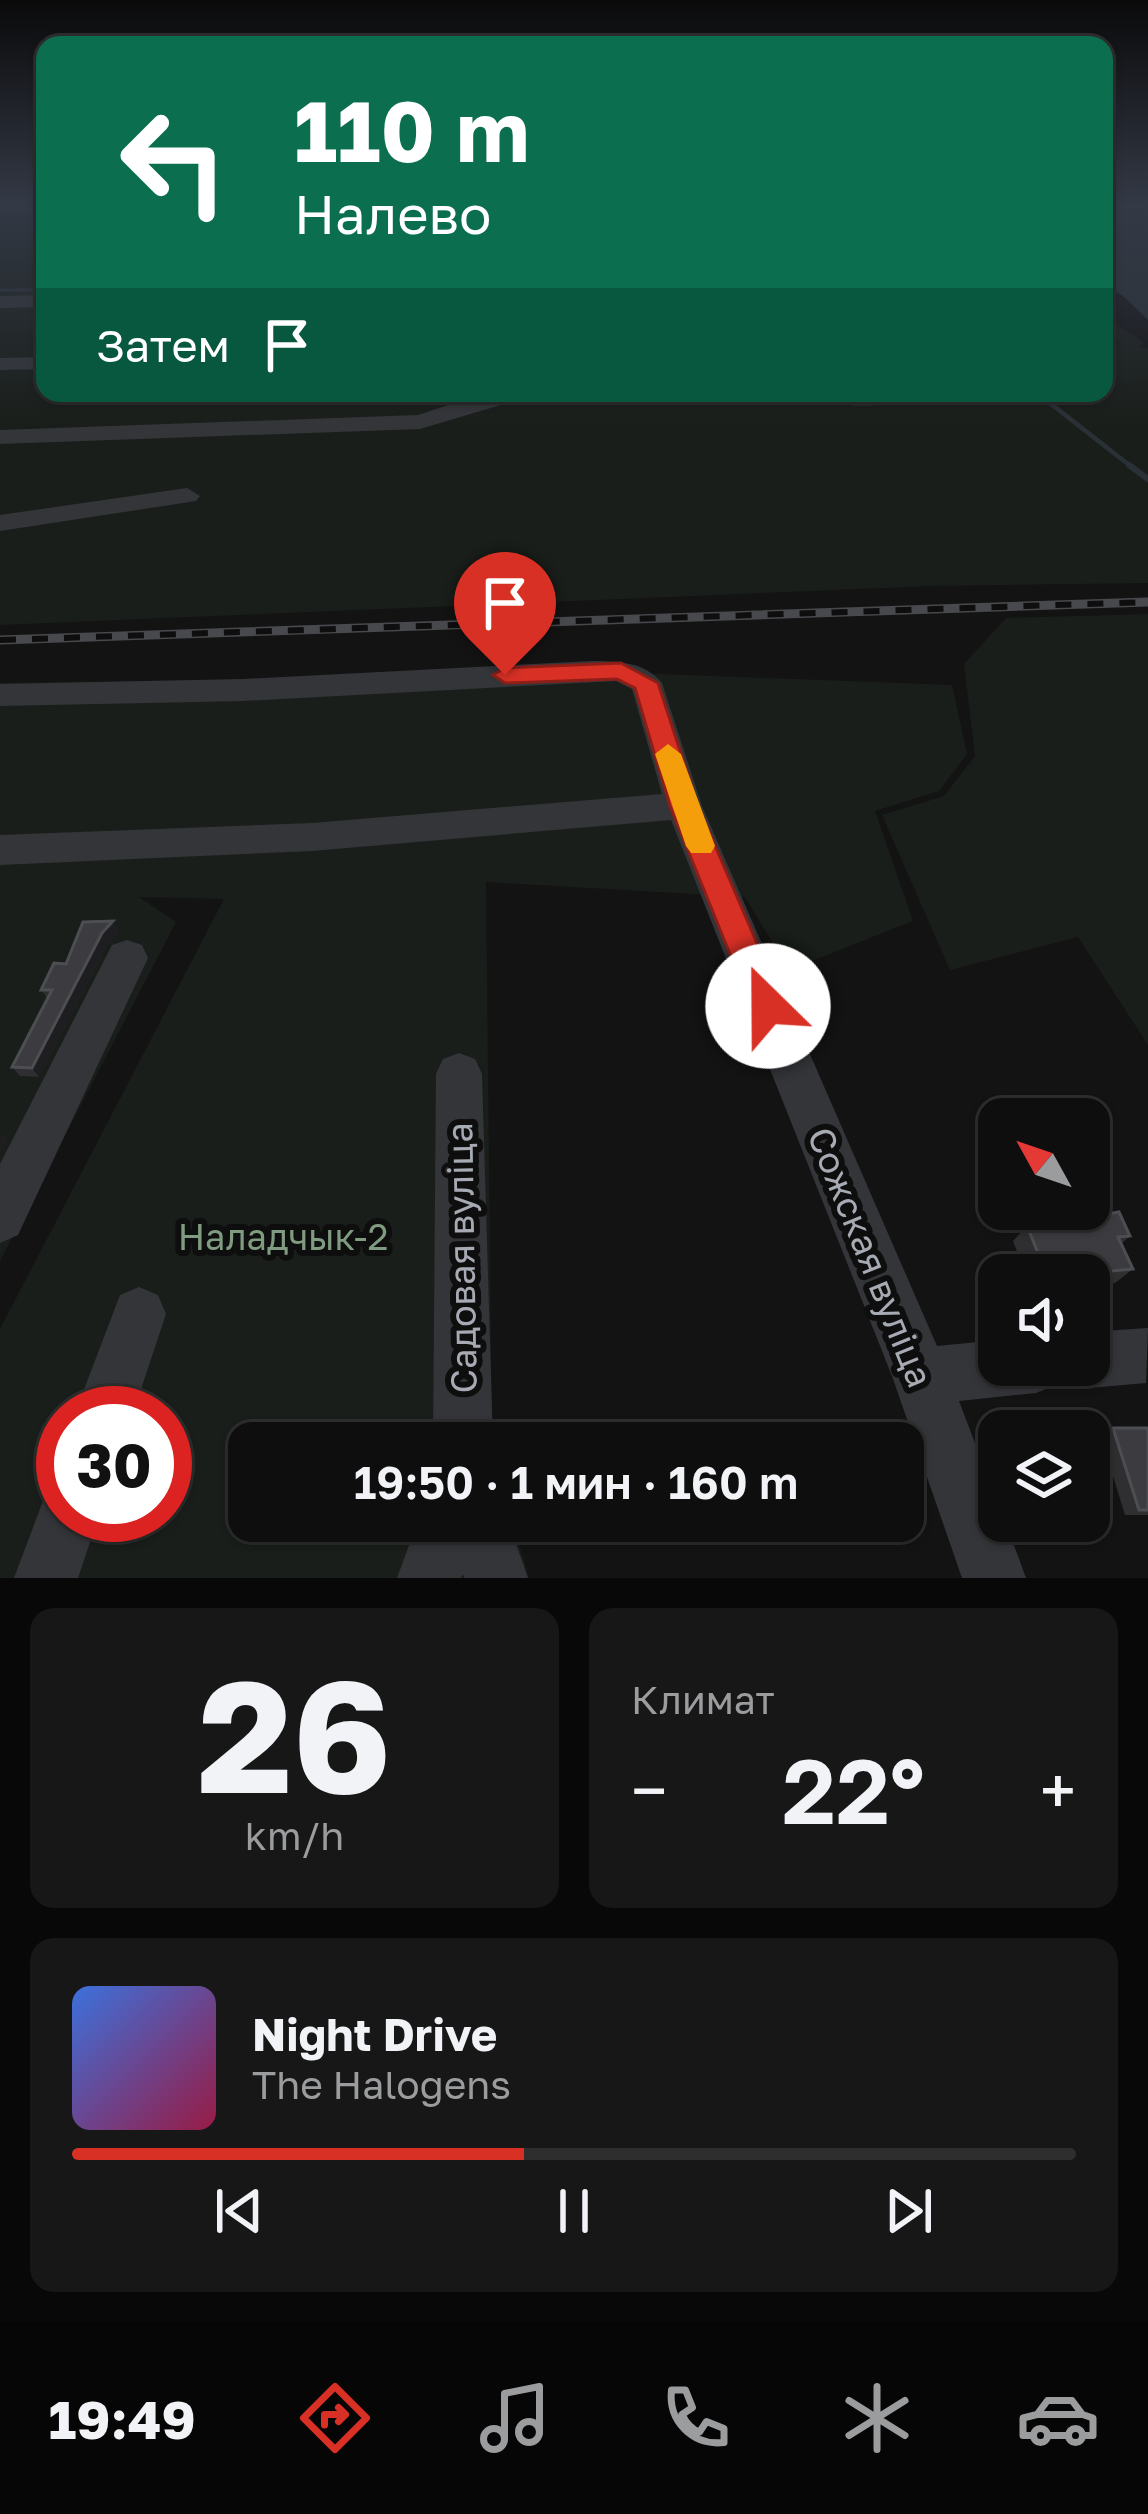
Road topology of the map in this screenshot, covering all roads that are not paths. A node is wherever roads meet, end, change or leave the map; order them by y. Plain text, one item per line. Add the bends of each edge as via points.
1 (36, 301) edge
2 (0, 302) edge
3 (36, 363) edge
4 (0, 364) edge
5 (475, 402) edge
6 (0, 437) edge
7 (187, 496) dead end
8 (0, 523) edge
9 (0, 695) edge
10 (684, 806) junction
11 (0, 850) edge
12 (127, 958) dead end
13 (459, 1074) dead end
14 (0, 1217) edge
15 (139, 1314) dead end
16 (1146, 1355) edge
17 (1110, 1358) edge
18 (978, 1371) edge
19 (921, 1376) junction
20 (114, 1386) edge
21 (463, 1422) edge
22 (59, 1542) edge
23 (442, 1542) edge
24 (485, 1542) edge
25 (46, 1578) edge
26 (429, 1578) edge
27 (496, 1578) edge
28 (994, 1578) edge

1 - 2 street
3 - 4 street
5 - 6 street via 420,422
7 - 8 street
9 - 10 street, Сожская вуліца via 621,671 646,683
10 - 11 street via 312,837
10 - 19 street, Сожская вуліца
12 - 14 street
13 - 21 street, Садовая вуліца
15 - 20 street
16 - 17 street
18 - 19 street
19 - 28 street, Сожская вуліца
22 - 25 street
23 - 26 street
24 - 27 street

